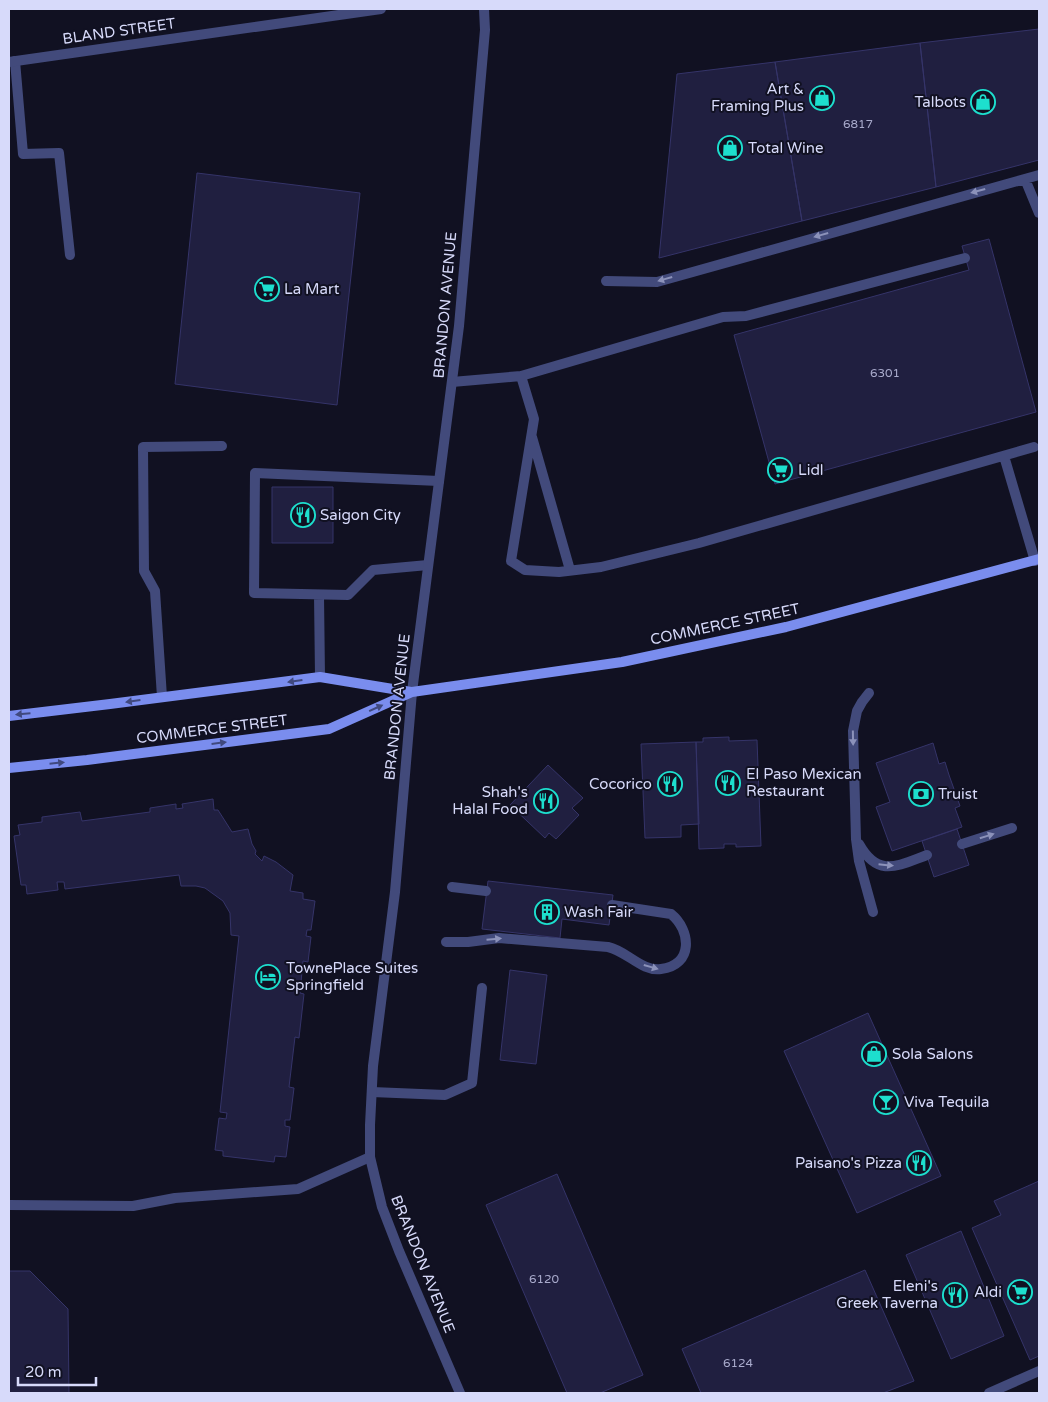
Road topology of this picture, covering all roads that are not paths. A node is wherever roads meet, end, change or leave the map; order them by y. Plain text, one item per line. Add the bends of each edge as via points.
1 (381, 9) edge
2 (484, 9) edge
3 (12, 61) edge
4 (1039, 174) edge
5 (1025, 179) junction
6 (1039, 213) edge
7 (70, 254) dead end
8 (965, 258) dead end
9 (606, 281) dead end
10 (521, 376) junction
11 (452, 382) junction
12 (531, 433) junction
13 (222, 446) dead end
14 (1034, 447) dead end
15 (1004, 456) junction
16 (439, 482) junction
17 (1037, 560) edge
18 (428, 565) junction
19 (570, 570) junction
20 (319, 595) junction
21 (320, 677) junction
22 (412, 692) junction
23 (869, 693) dead end
24 (162, 697) junction
25 (9, 716) edge
26 (9, 768) edge
27 (1012, 828) dead end
28 (856, 839) junction
29 (962, 844) dead end
30 (927, 855) dead end
31 (452, 886) dead end
32 (486, 891) dead end
33 (612, 905) dead end
34 (873, 912) dead end
35 (446, 942) dead end
36 (482, 988) dead end
37 (372, 1092) junction
38 (370, 1157) junction
39 (9, 1204) edge
40 (1039, 1372) edge
41 (460, 1393) edge
42 (989, 1393) edge

1 - 3 street, BLAND STREET
2 - 11 street, BRANDON AVENUE via 477,128
3 - 7 street via 23,154 59,153
4 - 5 street
5 - 6 street
5 -> 9 street via 656,282
8 - 10 street via 746,316 723,317
10 - 11 street
10 - 12 street via 534,419
11 - 16 street, BRANDON AVENUE
12 - 19 street
12 - 19 street via 511,562 525,570
13 - 24 street via 143,447 144,571 154,591
14 - 15 street
15 - 17 street
15 - 19 street via 699,543 601,567
16 - 18 street, BRANDON AVENUE
16 - 20 street via 255,473 254,593
17 - 22 main road, COMMERCE STREET via 786,626 632,660
18 - 20 street via 373,570 348,595
18 - 22 street, BRANDON AVENUE
20 - 21 street
21 - 22 main road, COMMERCE STREET
21 -> 24 main road, COMMERCE STREET
26 -> 22 main road, COMMERCE STREET via 329,729
22 - 37 street, BRANDON AVENUE via 395,892
23 -> 28 street via 858,711 853,730
24 -> 25 main road, COMMERCE STREET
29 -> 27 street
28 -> 30 street via 868,858 885,867
28 - 34 street
31 - 32 street
35 -> 33 street via 508,938 608,947 653,969 663,969 680,961 686,938 671,914
36 - 37 street via 472,1083 445,1096
37 - 38 street, BRANDON AVENUE
38 - 39 street via 298,1190 174,1198 133,1206
38 - 41 street, BRANDON AVENUE via 382,1206 399,1251
40 - 42 street

